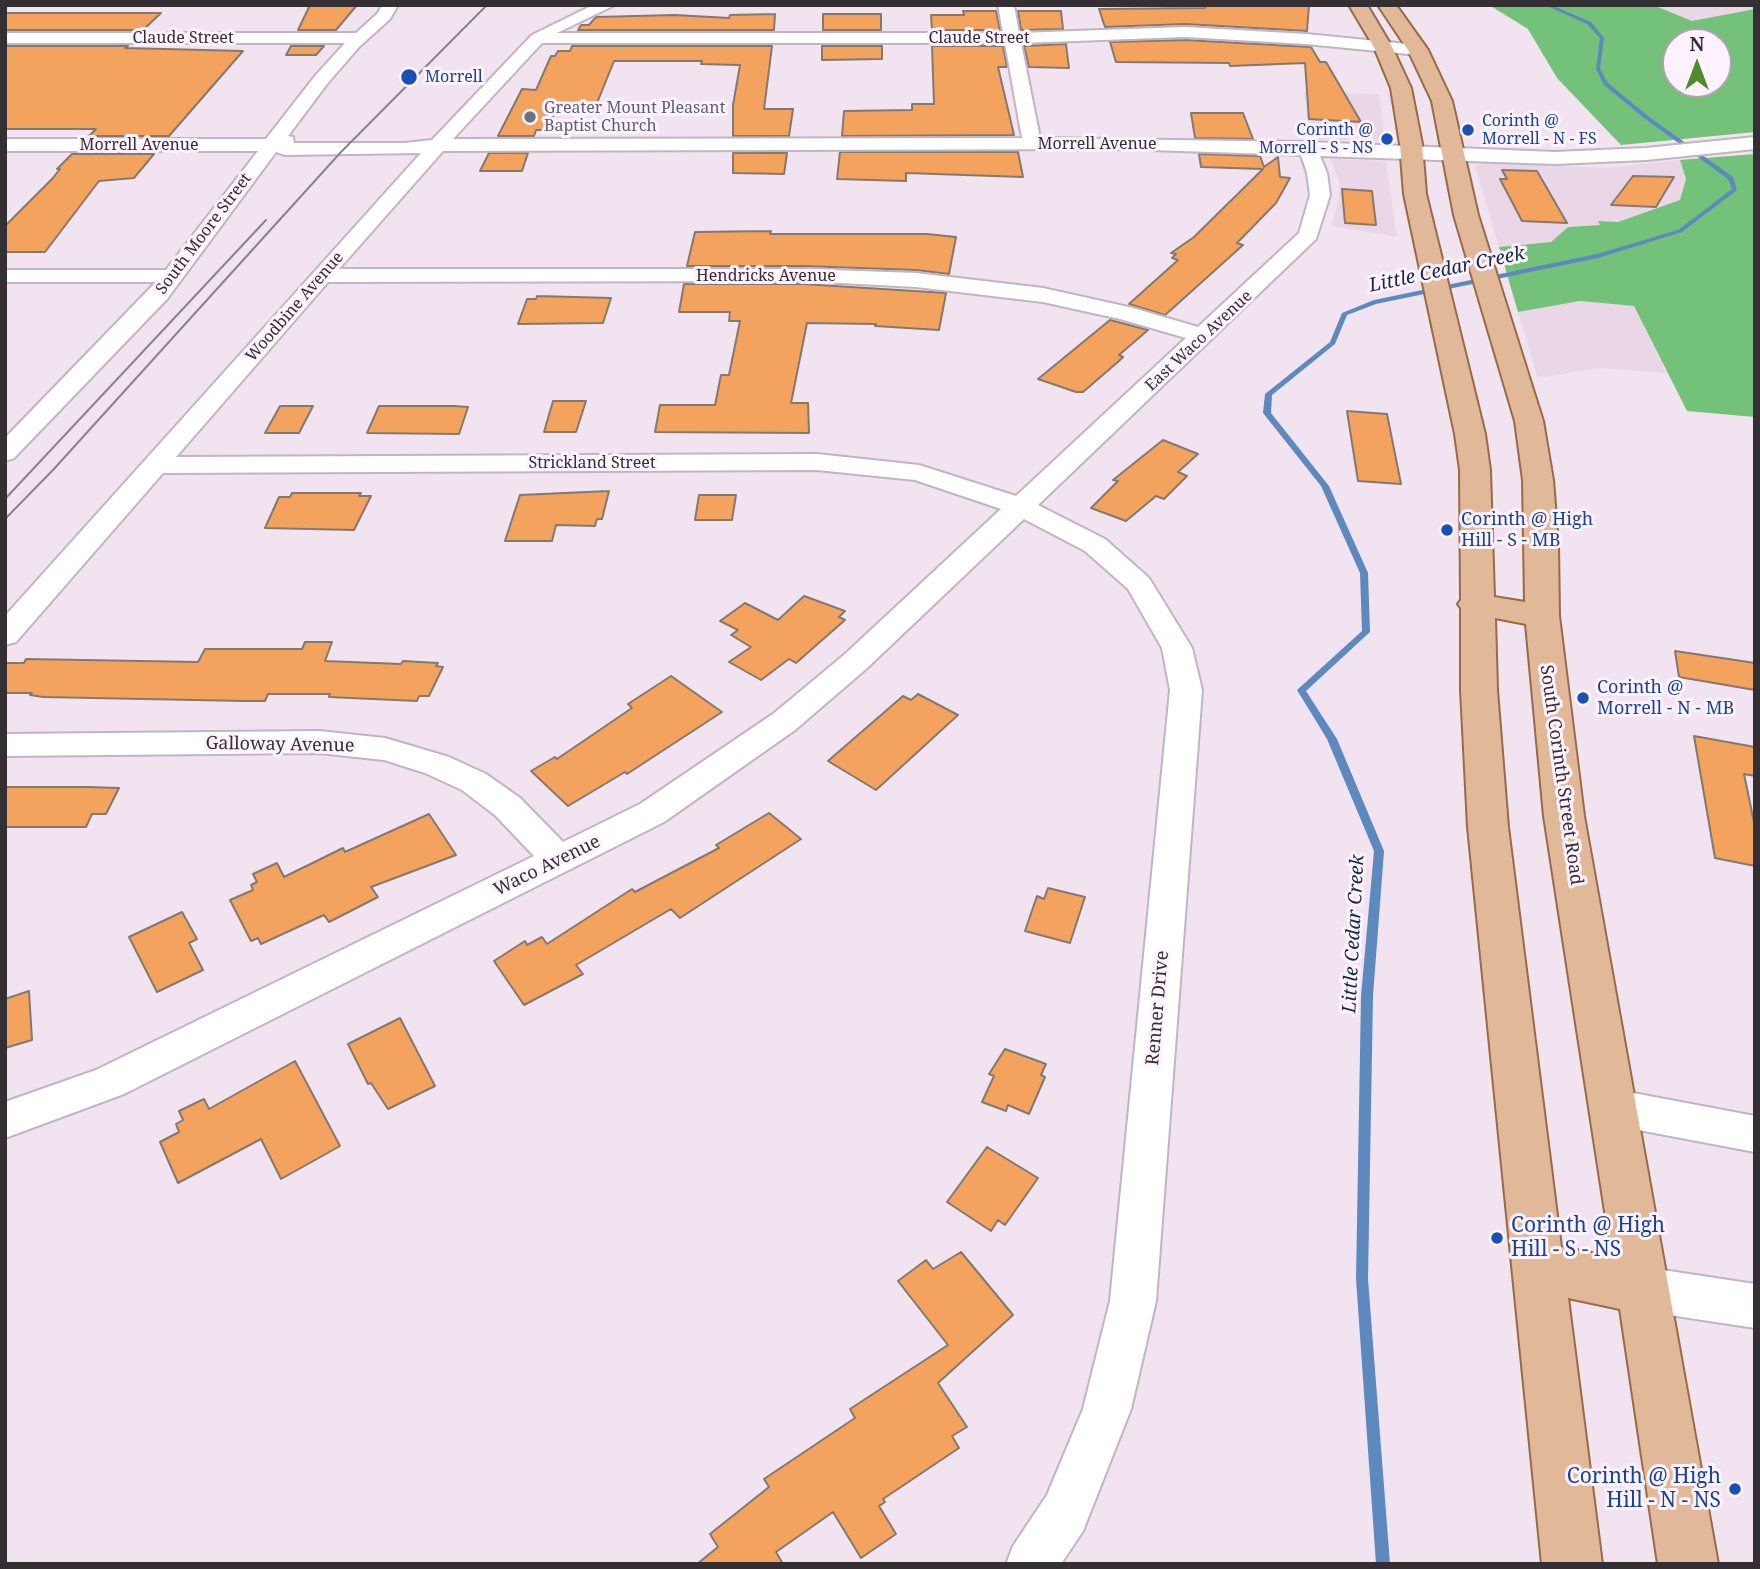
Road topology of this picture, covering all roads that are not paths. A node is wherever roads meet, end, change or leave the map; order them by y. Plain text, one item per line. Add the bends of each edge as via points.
1 (390, 5) edge
2 (607, 5) edge
3 (1006, 5) edge
4 (1358, 5) edge
5 (1387, 5) edge
6 (1370, 22) junction
7 (1400, 23) junction
8 (361, 37) junction
9 (5, 38) edge
10 (538, 38) junction
11 (1012, 38) junction
12 (1383, 47) junction
13 (1418, 50) junction
14 (1032, 143) junction
15 (1755, 143) edge
16 (5, 145) edge
17 (272, 145) junction
18 (439, 145) junction
19 (1308, 148) junction
20 (1412, 153) junction
21 (1454, 154) junction
22 (5, 276) edge
23 (173, 276) junction
24 (323, 276) junction
25 (1204, 336) junction
26 (1481, 354) junction
27 (5, 453) edge
28 (156, 465) junction
29 (1022, 507) junction
30 (1475, 604) junction
31 (1542, 616) junction
32 (5, 635) edge
33 (5, 745) edge
34 (560, 860) junction
35 (1612, 1107) junction
36 (5, 1120) edge
37 (1755, 1134) edge
38 (1538, 1267) junction
39 (1643, 1289) junction
40 (1755, 1306) edge
41 (1031, 1564) edge
42 (1572, 1564) edge
43 (1688, 1564) edge

1 - 8 street, South Moore Street
2 - 10 street, Woodbine Avenue
3 - 11 street
4 - 6 main road, South Corinth Street Road
5 - 7 main road, South Corinth Street Road
6 - 7 main road
6 - 12 main road, South Corinth Street Road
7 - 13 main road, South Corinth Street Road
8 - 9 street, Claude Street
8 - 17 street, South Moore Street
10 - 11 street, Claude Street
10 - 18 street, Woodbine Avenue
11 - 12 street, Claude Street via 1185,32
11 - 14 street
12 - 13 street, Claude Street
12 - 20 main road, South Corinth Street Road via 1401,88
13 - 21 main road, South Corinth Street Road via 1442,101
14 - 18 street, Morrell Avenue
14 - 19 street, Morrell Avenue
15 - 21 street, Morrell Avenue via 1555,158
16 - 17 street, Morrell Avenue
17 - 18 street, Morrell Avenue via 285,149
17 - 23 street, South Moore Street
18 - 24 street, Woodbine Avenue
19 - 20 street, Morrell Avenue
19 - 25 street, East Waco Avenue via 1320,195 1309,235
20 - 21 street, Morrell Avenue
20 - 26 main road, South Corinth Street Road via 1427,250
21 - 26 main road, South Corinth Street Road via 1477,253
22 - 23 street
23 - 27 street, South Moore Street via 135,322
24 - 25 street, Hendricks Avenue via 803,275 916,280 1043,295
24 - 28 street, Woodbine Avenue
25 - 29 street, East Waco Avenue
26 - 30 main road, South Corinth Street Road via 1470,434 1475,470
26 - 31 main road, South Corinth Street Road via 1530,421 1542,544
28 - 29 street, Strickland Street via 817,462 919,473
28 - 32 street, Woodbine Avenue
29 - 34 street, Waco Avenue via 784,722 652,813
29 - 41 street, Renner Drive via 1095,545 1139,584 1177,648 1186,690 1133,1301 1107,1409 1065,1513
30 - 31 main road
30 - 38 main road, South Corinth Street Road via 1488,827
31 - 35 main road, South Corinth Street Road via 1564,816
33 - 34 street, Galloway Avenue via 319,742 385,749 474,782 508,807
34 - 36 street, Waco Avenue via 110,1082
35 - 37 street
35 - 39 main road, South Corinth Street Road
38 - 39 main road
38 - 42 main road, South Corinth Street Road
39 - 40 street
39 - 43 main road, South Corinth Street Road

